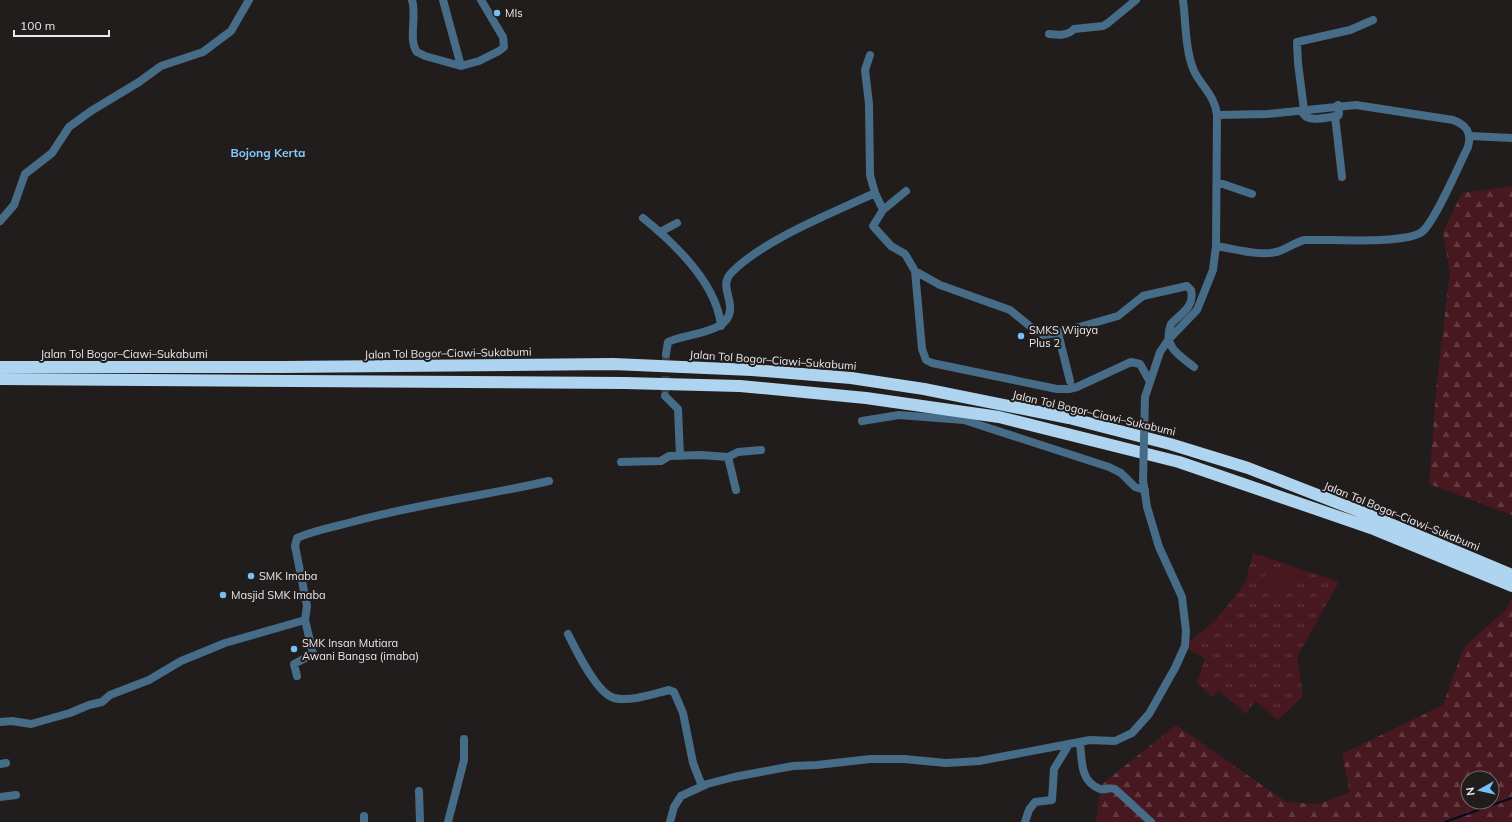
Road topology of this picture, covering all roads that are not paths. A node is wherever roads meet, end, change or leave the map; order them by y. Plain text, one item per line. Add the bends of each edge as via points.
1 (249, 0) edge
2 (412, 0) edge
3 (443, 0) edge
4 (481, 0) edge
5 (1136, 0) edge
6 (1183, 0) edge
7 (1128, 4) edge
8 (1373, 20) dead end
9 (1050, 34) dead end
10 (870, 55) dead end
11 (461, 66) junction
12 (1338, 105) junction
13 (1303, 111) junction
14 (1217, 115) junction
15 (1335, 116) junction
16 (1470, 136) junction
17 (1512, 138) edge
18 (1342, 177) dead end
19 (1217, 182) junction
20 (906, 191) dead end
21 (875, 193) junction
22 (1252, 194) dead end
23 (883, 210) junction
24 (643, 218) dead end
25 (0, 221) edge
26 (677, 223) dead end
27 (660, 232) junction
28 (1216, 246) junction
29 (915, 271) junction
30 (721, 326) junction
31 (1058, 333) junction
32 (1169, 339) junction
33 (666, 354) tunnel mouth
34 (0, 367) edge
35 (1194, 367) dead end
36 (0, 379) edge
37 (1150, 380) junction
38 (1070, 381) dead end
39 (664, 396) dead end
40 (862, 421) dead end
41 (761, 450) dead end
42 (680, 456) junction
43 (728, 457) junction
44 (621, 462) dead end
45 (549, 481) dead end
46 (736, 490) dead end
47 (1145, 490) junction
48 (1505, 576) edge
49 (1512, 586) edge
50 (305, 620) junction
51 (568, 634) dead end
52 (297, 676) dead end
53 (0, 722) edge
54 (464, 739) dead end
55 (1080, 743) junction
56 (1068, 746) junction
57 (702, 786) junction
58 (419, 791) dead end
59 (16, 795) dead end
60 (0, 797) edge
61 (420, 822) edge
62 (448, 822) edge
63 (670, 822) edge
64 (1025, 822) edge
65 (1151, 822) edge

1 - 25 street via 231,31 203,52 161,66 69,127 52,153 25,174 14,205
2 - 11 street via 414,44 417,52
3 - 11 street
4 - 11 street via 503,37 504,47 479,61
5 - 7 street
6 - 14 street via 1192,64 1197,76 1213,98
7 - 9 street via 1103,26
8 - 13 street via 1350,30 1297,42
10 - 21 street via 865,70 869,104 870,175
12 - 13 street
12 - 15 street via 1339,115
12 - 16 street via 1364,105 1442,117 1462,124
13 - 14 street
13 - 15 street via 1303,116 1308,119
14 - 19 street
15 - 18 street
16 - 17 street
16 - 28 street via 1468,147 1438,208 1425,229 1418,234 1392,239 1304,240 1280,251 1268,253
19 - 22 street
19 - 28 street
20 - 23 street
21 - 23 street
21 - 30 street via 765,247 732,272 727,277 725,286 730,307 729,317
23 - 29 street via 873,227 891,246 905,254
24 - 27 street
26 - 27 street
27 - 30 street via 681,251 705,285 718,308
28 - 32 street via 1211,278 1200,307
29 - 31 street via 940,285 1010,310 1040,334
29 - 37 street via 922,349 926,360 932,363 1057,389 1069,389 1131,362 1140,364
30 - 33 street via 668,342
31 - 32 street via 1121,315 1145,295 1187,286 1191,290 1191,301 1187,309 1171,324
31 - 38 street
32 - 35 street via 1174,352
32 - 37 street via 1160,352
34 - 48 highway, Jalan Tol Bogor–Ciawi–Sukabumi via 613,364 752,370 851,378 924,389 1069,418 1170,444 1248,468 1370,515
36 - 48 highway, Jalan Tol Bogor–Ciawi–Sukabumi via 624,383 740,386 866,398 999,417 1179,462
37 - 47 street, bridge via 1145,397
39 - 42 street via 678,409
40 - 47 street via 899,415 964,420 1121,472 1135,487
41 - 43 street via 742,451
42 - 43 street
42 - 44 street via 666,457 661,461
43 - 46 street
45 - 50 street via 513,490 434,502 364,518 297,538 295,546 307,606
47 - 55 street via 1147,507 1159,547 1182,597 1186,625 1185,646 1158,699 1144,721 1132,733 1115,741 1090,740
48 - 49 highway, Jalan Tol Bogor–Ciawi–Sukabumi
50 - 52 street via 313,654 294,664
50 - 53 street via 225,643 181,661 150,680 110,695 102,702 70,713 31,724
51 - 57 street via 589,674 609,696 626,700 669,690 674,692 679,702 693,763
54 - 62 street via 464,760
55 - 56 street
55 - 65 street via 1084,772 1088,781 1101,789 1115,790
56 - 57 street via 979,761 948,763 882,759 793,766
56 - 64 street via 1054,771 1052,800 1033,803
57 - 63 street via 679,799
58 - 61 street
59 - 60 street

